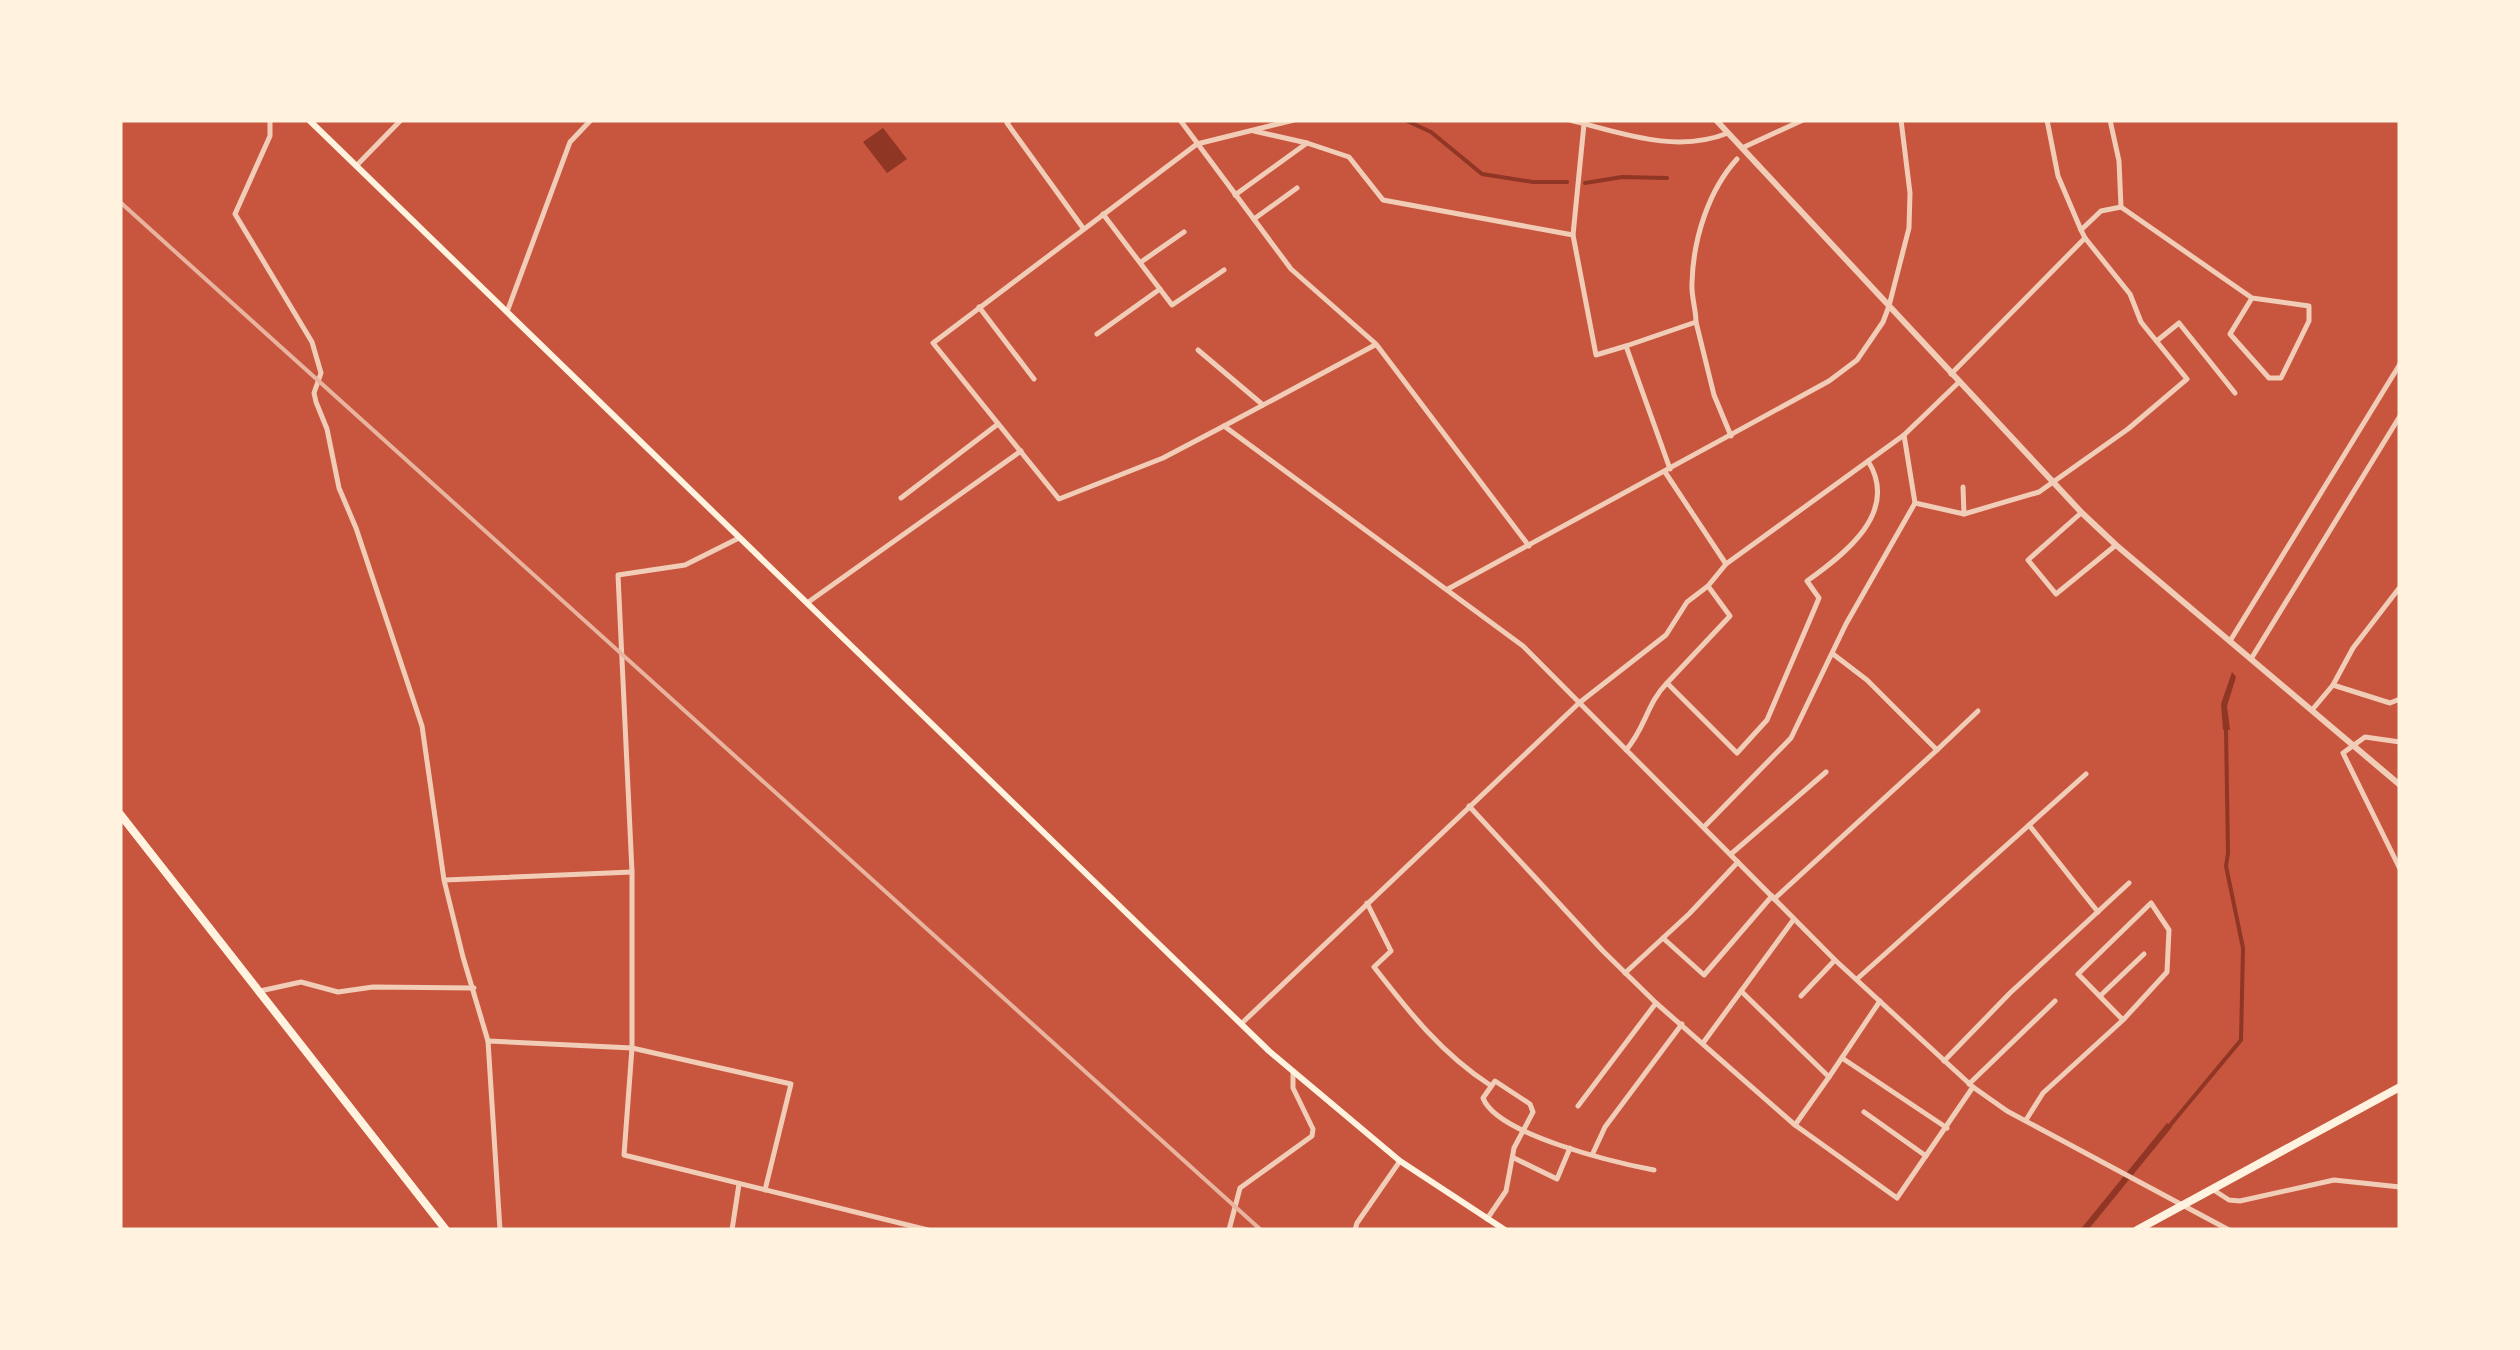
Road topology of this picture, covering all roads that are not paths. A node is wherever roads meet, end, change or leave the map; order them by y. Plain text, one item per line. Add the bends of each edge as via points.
1 (270, 120) edge
2 (309, 120) edge
3 (402, 120) edge
4 (591, 120) edge
5 (1180, 120) edge
6 (1294, 120) edge
7 (1570, 120) edge
8 (1716, 120) edge
9 (1803, 120) edge
10 (1901, 120) edge
11 (2047, 120) edge
12 (2110, 120) edge
13 (1007, 121) edge
14 (1584, 124) junction
15 (1250, 130) junction
16 (1728, 133) junction
17 (1196, 144) junction
18 (1307, 144) junction
19 (1742, 148) junction
20 (1737, 159) dead end
21 (356, 166) junction
22 (1296, 188) dead end
23 (1236, 195) junction
24 (2121, 206) junction
25 (1103, 214) junction
26 (1254, 220) junction
27 (1084, 228) junction
28 (2081, 230) junction
29 (1184, 232) dead end
30 (1573, 234) junction
31 (2085, 238) junction
32 (1140, 263) junction
33 (1224, 270) dead end
34 (1160, 289) junction
35 (2252, 298) junction
36 (1889, 306) junction
37 (979, 307) junction
38 (506, 312) junction
39 (1696, 322) junction
40 (1097, 334) dead end
41 (2156, 341) junction
42 (1376, 344) junction
43 (1626, 346) junction
44 (1198, 350) dead end
45 (2400, 364) edge
46 (1951, 374) junction
47 (1034, 379) dead end
48 (1958, 382) junction
49 (2235, 393) dead end
50 (1263, 405) junction
51 (2400, 416) edge
52 (998, 424) junction
53 (1224, 426) junction
54 (1904, 435) junction
55 (1731, 436) junction
56 (1020, 451) junction
57 (1868, 461) junction
58 (1668, 470) junction
59 (2054, 484) junction
60 (1963, 487) dead end
61 (900, 498) dead end
62 (1915, 503) junction
63 (2082, 513) junction
64 (1964, 514) junction
65 (739, 538) junction
66 (1530, 546) junction
67 (2116, 546) junction
68 (1726, 564) junction
69 (1708, 586) junction
70 (2400, 588) edge
71 (1448, 589) junction
72 (806, 603) junction
73 (2230, 641) junction
74 (1833, 653) junction
75 (2251, 659) junction
76 (1667, 684) junction
77 (2333, 684) junction
78 (2400, 699) edge
79 (1579, 703) junction
80 (2312, 710) junction
81 (1978, 711) dead end
82 (2400, 742) edge
83 (2352, 745) junction
84 (1626, 750) junction
85 (1936, 750) junction
86 (1826, 772) dead end
87 (2086, 774) dead end
88 (2400, 785) edge
89 (1469, 806) junction
90 (120, 814) edge
91 (2029, 824) junction
92 (1704, 827) junction
93 (1731, 854) junction
94 (1738, 862) junction
95 (2400, 869) edge
96 (632, 872) junction
97 (444, 880) junction
98 (2129, 883) dead end
99 (1773, 898) junction
100 (1367, 903) junction
101 (2098, 912) junction
102 (1794, 919) junction
103 (1663, 938) junction
104 (2144, 954) dead end
105 (1835, 960) junction
106 (1625, 974) junction
107 (1857, 979) junction
108 (474, 988) junction
109 (1741, 991) junction
110 (259, 992) junction
111 (1802, 996) dead end
112 (2100, 996) junction
113 (2055, 1000) dead end
114 (1880, 1001) junction
115 (1656, 1003) junction
116 (2123, 1020) junction
117 (1240, 1024) junction
118 (1682, 1024) junction
119 (488, 1041) junction
120 (1703, 1043) junction
121 (632, 1048) junction
122 (1842, 1058) junction
123 (1944, 1062) junction
124 (1293, 1072) junction
125 (1829, 1076) junction
126 (1490, 1085) junction
127 (1971, 1086) junction
128 (2400, 1086) edge
129 (1578, 1106) dead end
130 (1864, 1112) dead end
131 (2026, 1120) junction
132 (1795, 1126) junction
133 (1946, 1128) junction
134 (1524, 1130) junction
135 (1570, 1148) junction
136 (1593, 1153) junction
137 (1926, 1156) junction
138 (1513, 1158) junction
139 (1400, 1161) junction
140 (1654, 1170) dead end
141 (739, 1184) junction
142 (2400, 1187) edge
143 (764, 1190) junction
144 (2212, 1190) junction
145 (2182, 1206) junction
146 (1487, 1219) junction
147 (908, 1228) edge
148 (446, 1230) edge
149 (500, 1230) edge
150 (732, 1230) edge
151 (928, 1230) edge
152 (1229, 1230) edge
153 (1355, 1230) edge
154 (1505, 1230) edge
155 (2136, 1230) edge
156 (2228, 1230) edge

1 - 97 street via 270,136 236,214 312,342 321,372 314,393 339,488 422,726
2 - 21 main road
3 - 21 street
4 - 38 street via 570,142
5 - 17 street
6 - 15 street
7 - 14 street
8 - 16 street
9 - 19 street
10 - 36 street via 1909,228
11 - 28 street via 2058,176
12 - 24 street
13 - 27 street
14 - 16 street via 1664,142 1710,141
14 - 30 street
15 - 17 street
15 - 18 street
16 - 19 street
17 - 23 street
17 - 25 street
18 - 23 street
18 - 30 street via 1350,157 1383,200
19 - 36 street
20 - 39 street via 1712,195 1697,245
21 - 38 main road
22 - 26 street
23 - 26 street
24 - 28 street
24 - 35 street
25 - 27 street
25 - 32 street
26 - 42 street via 1291,269
27 - 37 street
28 - 31 street
29 - 32 street
30 - 43 street via 1596,355
31 - 41 street via 2130,294
31 - 46 street
32 - 34 street
33 - 34 street via 1172,306
34 - 40 street
35 - 35 street via 2230,334 2269,378 2281,378 2310,306
36 - 46 street
36 - 55 street via 1857,360
37 - 47 street
37 - 52 street via 933,342
38 - 65 main road
39 - 43 street
39 - 55 street
41 - 49 street via 2179,323
41 - 59 street via 2187,379
42 - 50 street
42 - 66 street
43 - 58 street
44 - 50 street
45 - 73 street
46 - 48 street
48 - 54 street
48 - 59 street
50 - 53 street
51 - 75 street
52 - 56 street
52 - 61 street
53 - 56 street via 1164,458 1058,499
53 - 71 street
54 - 57 street
54 - 62 street
55 - 58 street
56 - 72 street
57 - 68 street
57 - 76 street via 1878,486 1875,508 1849,552 1808,581 1819,598 1766,720 1737,752
58 - 66 street
58 - 68 street
59 - 63 street
59 - 64 street
60 - 64 street
62 - 64 street
62 - 74 street
63 - 67 street
63 - 67 street via 2028,560 2056,594
65 - 72 main road
65 - 96 street via 686,565 618,576
66 - 71 street
67 - 73 street
68 - 69 street
69 - 76 street via 1730,616
69 - 79 street via 1687,602 1666,635
70 - 77 street
71 - 79 street via 1523,646
72 - 117 main road
73 - 75 street
74 - 85 street
74 - 92 street via 1791,738
75 - 80 street
76 - 84 street
77 - 78 street via 2390,703
77 - 80 street
79 - 84 street
79 - 89 street
80 - 83 street
81 - 85 street
82 - 83 street via 2365,737
83 - 88 street
83 - 95 street via 2342,753
84 - 92 street
85 - 99 street
86 - 93 street
87 - 91 street
89 - 100 street
89 - 106 street
90 - 110 highway
91 - 101 street
91 - 107 street
92 - 93 street
93 - 94 street
94 - 99 street
94 - 103 street
96 - 97 street
96 - 121 street
97 - 108 street
98 - 101 street
99 - 102 street
99 - 103 street via 1704,975
100 - 117 street
100 - 126 street via 1391,952 1374,966 1419,1025
101 - 123 street
102 - 105 street
102 - 109 street
103 - 106 street
104 - 112 street
105 - 107 street
105 - 111 street
106 - 115 street
107 - 114 street
108 - 110 street via 338,992 301,982
108 - 119 street
109 - 120 street
109 - 125 street
110 - 148 highway
112 - 116 street
112 - 116 street via 2078,974 2151,904 2169,930 2166,972
113 - 127 street
114 - 122 street
114 - 123 street
115 - 118 street
115 - 129 street
116 - 131 street via 2042,1093
117 - 124 main road
118 - 120 street
118 - 136 street
119 - 121 street
119 - 149 street
120 - 132 street
121 - 141 street via 624,1155
121 - 143 street via 791,1084
122 - 125 street
122 - 133 street
123 - 127 street
124 - 139 main road
124 - 152 street via 1312,1136 1240,1188
125 - 132 street
126 - 134 street via 1483,1098 1487,1110
126 - 134 street via 1495,1081 1530,1104
127 - 131 street
127 - 133 street
128 - 144 highway
130 - 137 street
131 - 145 street
132 - 137 street via 1897,1198
133 - 137 street
134 - 135 street
134 - 138 street
135 - 136 street
135 - 138 street via 1557,1179
136 - 140 street
138 - 146 street via 1506,1190
139 - 146 main road
139 - 153 street
141 - 143 street
141 - 150 street
142 - 144 street via 2334,1180 2240,1201
143 - 147 street
144 - 145 highway
145 - 155 highway
145 - 156 street
146 - 154 main road
147 - 151 street

